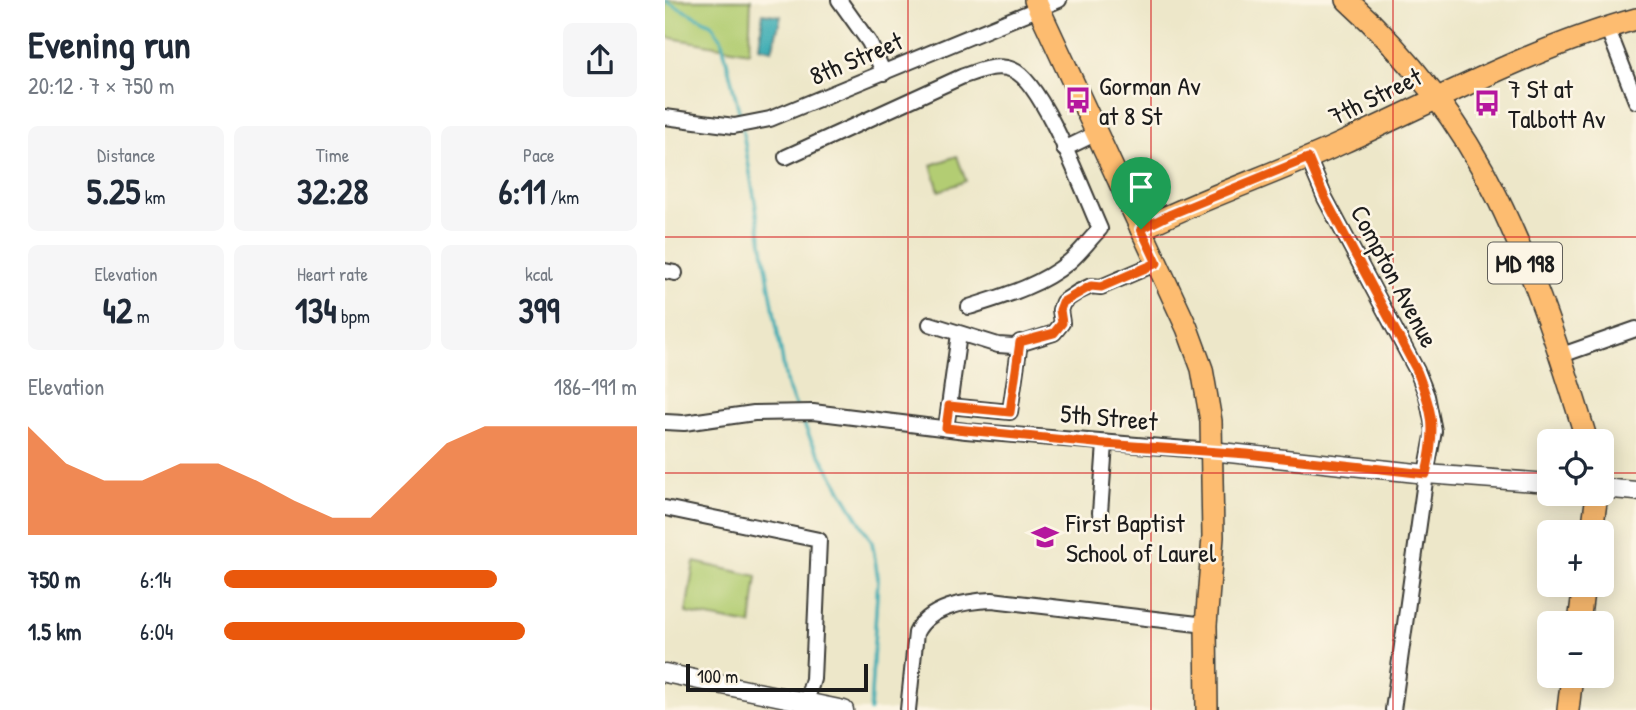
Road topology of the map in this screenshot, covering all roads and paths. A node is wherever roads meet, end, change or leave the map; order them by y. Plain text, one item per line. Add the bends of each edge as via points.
1 (839, 0) edge
2 (1059, 0) edge
3 (1347, 0) edge
4 (1037, 4) edge
5 (1636, 19) edge
6 (1607, 27) junction
7 (884, 73) junction
8 (1436, 98) junction
9 (1636, 101) edge
10 (665, 117) edge
11 (1097, 133) junction
12 (1064, 149) junction
13 (786, 157) dead end
14 (1308, 158) junction
15 (1141, 229) junction
16 (1157, 263) junction
17 (969, 307) dead end
18 (930, 324) dead end
19 (1636, 328) edge
20 (959, 334) junction
21 (1020, 342) junction
22 (1559, 356) junction
23 (949, 406) junction
24 (665, 422) edge
25 (946, 428) junction
26 (1583, 429) edge
27 (1105, 444) junction
28 (1211, 452) junction
29 (1426, 474) junction
30 (1537, 482) edge
31 (1614, 489) edge
32 (1636, 491) edge
33 (665, 508) edge
34 (1100, 513) dead end
35 (1206, 625) junction
36 (665, 673) edge
37 (1571, 688) edge
38 (804, 706) edge
39 (844, 710) edge
40 (908, 710) edge
41 (1207, 710) edge
42 (1393, 710) edge
43 (1568, 710) edge

1 - 7 street via 869,41
2 - 4 street, 8th Street
3 - 8 main road, MD 198 via 1378,28
4 - 7 street, 8th Street
4 - 11 main road
5 - 6 main road, 7th Street
6 - 8 main road, 7th Street via 1528,56
6 - 9 street
7 - 10 street, 8th Street via 755,124 715,125
8 - 14 main road, 7th Street
8 - 22 main road, MD 198 via 1497,197
11 - 12 street
11 - 15 main road
12 - 13 street via 1033,87 1024,76 1001,67 961,77
12 - 17 street via 1100,229 1050,275
14 - 15 main road, 7th Street
14 - 29 street, Compton Avenue via 1427,396 1434,431
15 - 16 main road
16 - 21 street via 1078,292 1063,302 1062,323 1054,333
16 - 28 main road via 1202,369
18 - 20 street
19 - 22 street
20 - 21 street via 998,345
20 - 23 street
21 - 23 street via 1010,412
22 - 26 main road, MD 198
23 - 25 street
24 - 25 street, 5th Street via 783,411
25 - 27 street, 5th Street
27 - 28 street, 5th Street
27 - 34 street
28 - 29 street, 5th Street
28 - 35 main road via 1213,537
29 - 30 street, 5th Street
29 - 42 street, Compton Avenue
31 - 32 street
33 - 38 street via 819,540 813,679
35 - 40 street via 992,600 967,602 921,623
35 - 41 main road
36 - 38 street
37 - 43 main road
38 - 39 street

